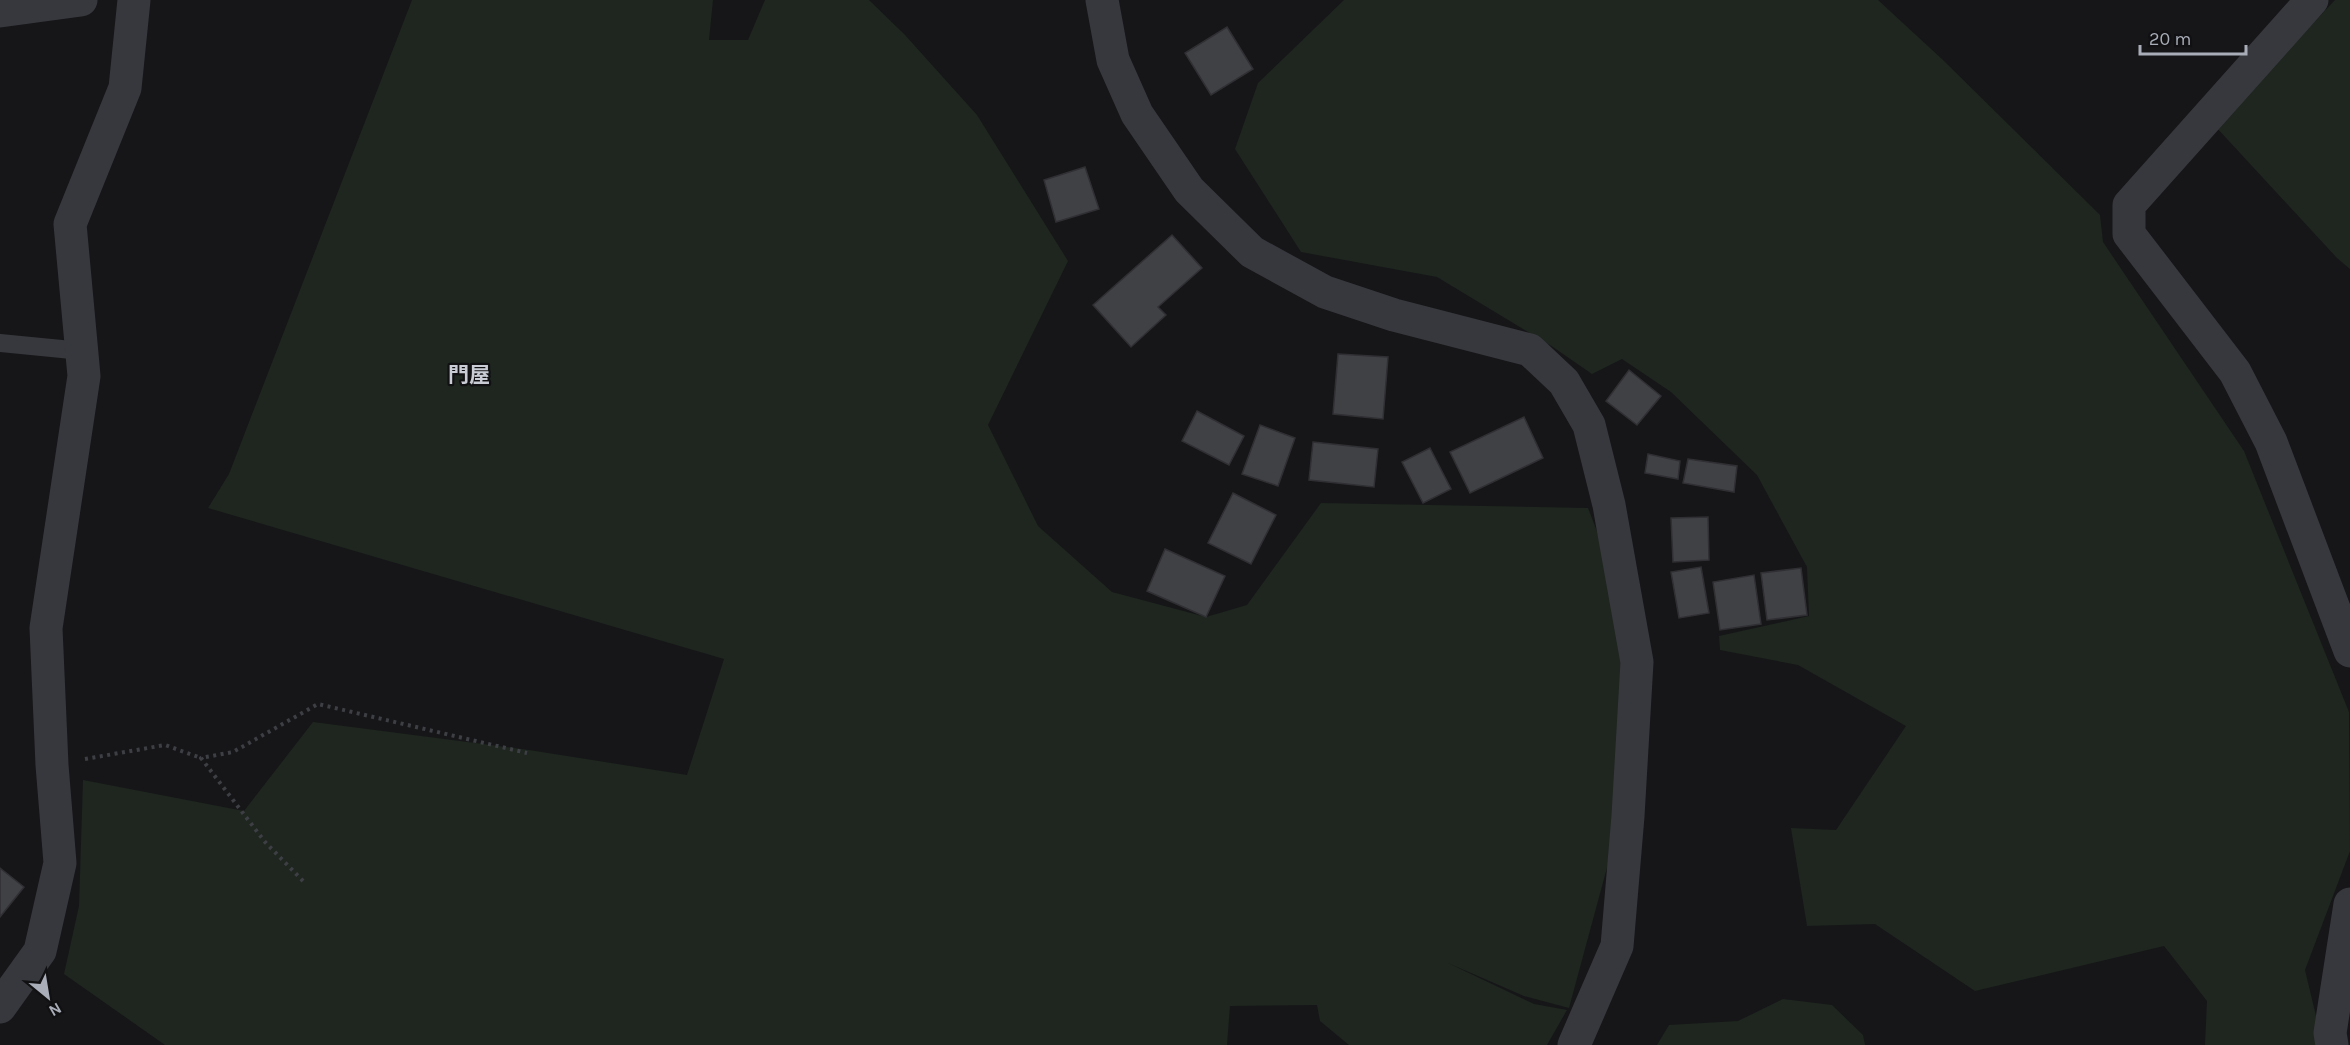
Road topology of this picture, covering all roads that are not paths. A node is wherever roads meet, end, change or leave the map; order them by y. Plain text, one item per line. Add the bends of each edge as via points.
1 (81, 0) edge
2 (134, 0) edge
3 (1102, 0) edge
4 (2312, 0) edge
5 (0, 11) edge
6 (0, 344) edge
7 (82, 351) junction
8 (2350, 651) edge
9 (2350, 904) edge
10 (0, 1007) edge
11 (1574, 1045) edge
12 (2332, 1045) edge

1 - 5 street
2 - 7 street via 125,88 70,224
3 - 11 street via 1113,60 1137,114 1189,190 1252,252 1325,292 1394,315 1530,350 1564,382 1589,425 1609,505 1637,662 1617,946
4 - 8 street via 2129,205 2129,234 2235,372 2271,442
6 - 7 lane
7 - 10 street via 84,376 46,628 60,863 40,951
9 - 12 street via 2330,1033

